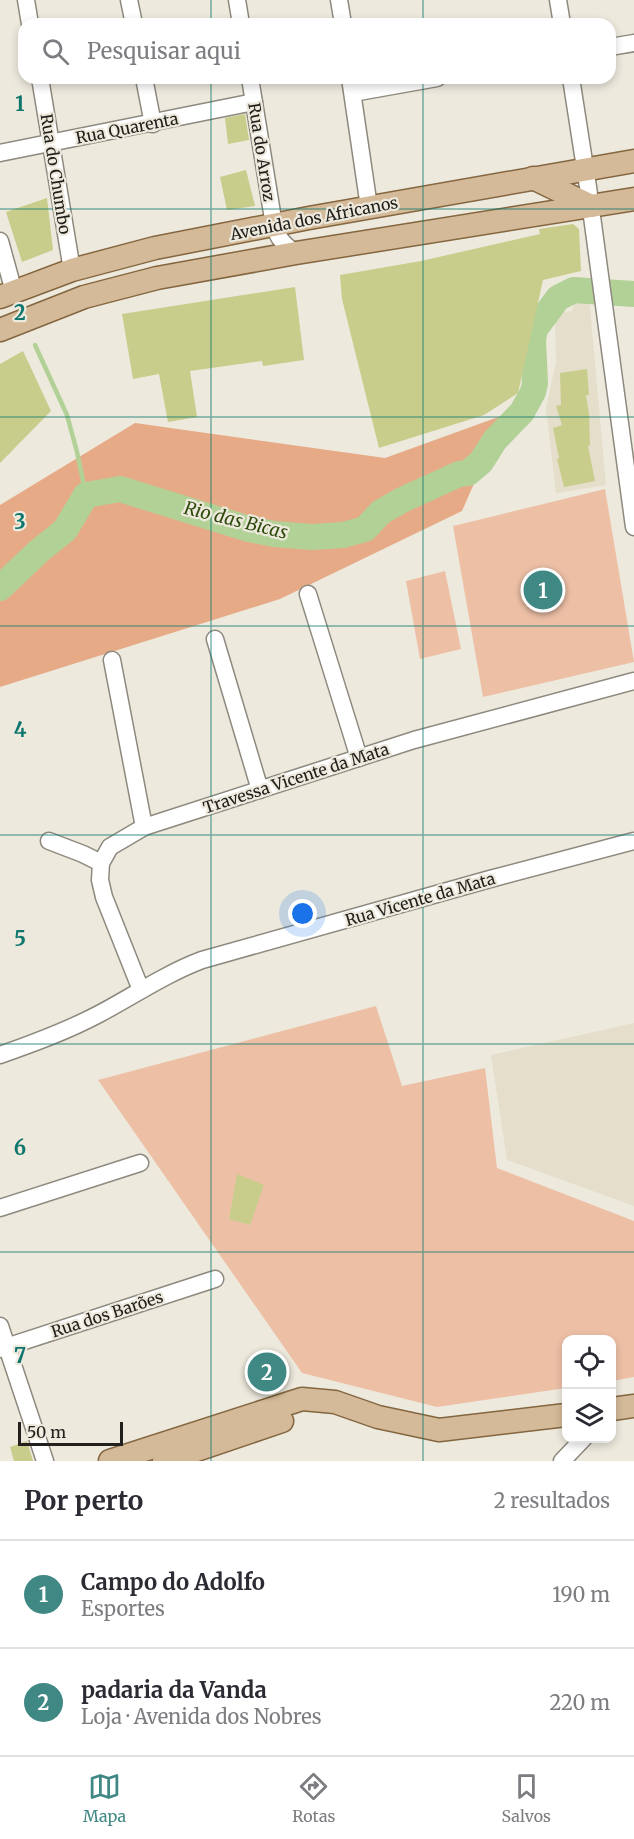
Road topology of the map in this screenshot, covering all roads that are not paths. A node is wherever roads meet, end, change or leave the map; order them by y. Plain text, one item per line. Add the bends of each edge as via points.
1 (26, 0) edge
2 (129, 0) edge
3 (237, 0) edge
4 (339, 0) edge
5 (558, 0) edge
6 (29, 18) edge
7 (133, 18) edge
8 (240, 18) edge
9 (342, 18) edge
10 (561, 18) edge
11 (634, 43) edge
12 (616, 46) edge
13 (41, 84) edge
14 (145, 84) edge
15 (251, 84) edge
16 (572, 84) edge
17 (352, 85) edge
18 (254, 102) junction
19 (153, 124) junction
20 (51, 143) junction
21 (0, 153) edge
22 (634, 161) edge
23 (585, 170) junction
24 (533, 178) junction
25 (634, 199) edge
26 (591, 206) junction
27 (369, 207) junction
28 (274, 225) junction
29 (0, 241) edge
30 (296, 253) junction
31 (72, 270) junction
32 (7, 295) edge
33 (0, 330) edge
34 (634, 527) edge
35 (308, 594) dead end
36 (215, 639) dead end
37 (112, 660) dead end
38 (634, 681) edge
39 (359, 758) junction
40 (260, 790) junction
41 (144, 827) junction
42 (49, 841) dead end
43 (634, 841) edge
44 (101, 863) junction
45 (141, 990) junction
46 (0, 1055) edge
47 (140, 1163) dead end
48 (0, 1208) edge
49 (215, 1279) dead end
50 (0, 1326) edge
51 (3, 1348) edge
52 (634, 1406) edge
53 (616, 1408) edge
54 (562, 1416) edge
55 (378, 1417) junction
56 (579, 1443) edge
57 (45, 1461) edge
58 (110, 1461) edge
59 (164, 1461) edge
60 (562, 1461) edge

1 - 6 street
2 - 7 street
3 - 8 street
4 - 9 street
5 - 10 street
11 - 12 street
13 - 20 street, Rua do Chumbo
14 - 19 street
15 - 18 street, Rua do Arroz
16 - 23 street
17 - 27 street
18 - 19 street, Rua Quarenta
18 - 28 street, Rua do Arroz
19 - 20 street, Rua Quarenta
20 - 21 street, Rua Quarenta
20 - 31 street, Rua do Chumbo
22 - 23 main road, Avenida dos Africanos
23 - 24 main road, Avenida dos Africanos
23 - 26 street
24 - 26 main road
24 - 27 main road, Avenida dos Africanos
25 - 26 main road, Avenida dos Africanos
26 - 30 main road, Avenida dos Africanos
26 - 34 street
27 - 28 main road, Avenida dos Africanos
28 - 30 street, Rua do Arroz via 277,236
28 - 31 main road, Avenida dos Africanos via 155,248
29 - 32 street
30 - 33 main road, Avenida dos Africanos via 157,278 84,297
31 - 32 main road, Avenida dos Africanos
35 - 39 street
36 - 40 street
37 - 41 street
38 - 39 street, Travessa Vicente da Mata
39 - 40 street, Travessa Vicente da Mata
40 - 41 street, Travessa Vicente da Mata
41 - 44 street, Travessa Vicente da Mata via 110,847
42 - 44 street
43 - 45 street, Rua Vicente da Mata via 202,960
44 - 45 street via 104,897
45 - 46 street, Rua Vicente da Mata via 51,1037
47 - 48 street
49 - 51 street, Rua dos Barões
50 - 51 street
51 - 57 street
52 - 53 main road
54 - 55 main road via 439,1430
55 - 58 main road via 334,1402 302,1399
55 - 59 main road via 304,1414
56 - 60 street

